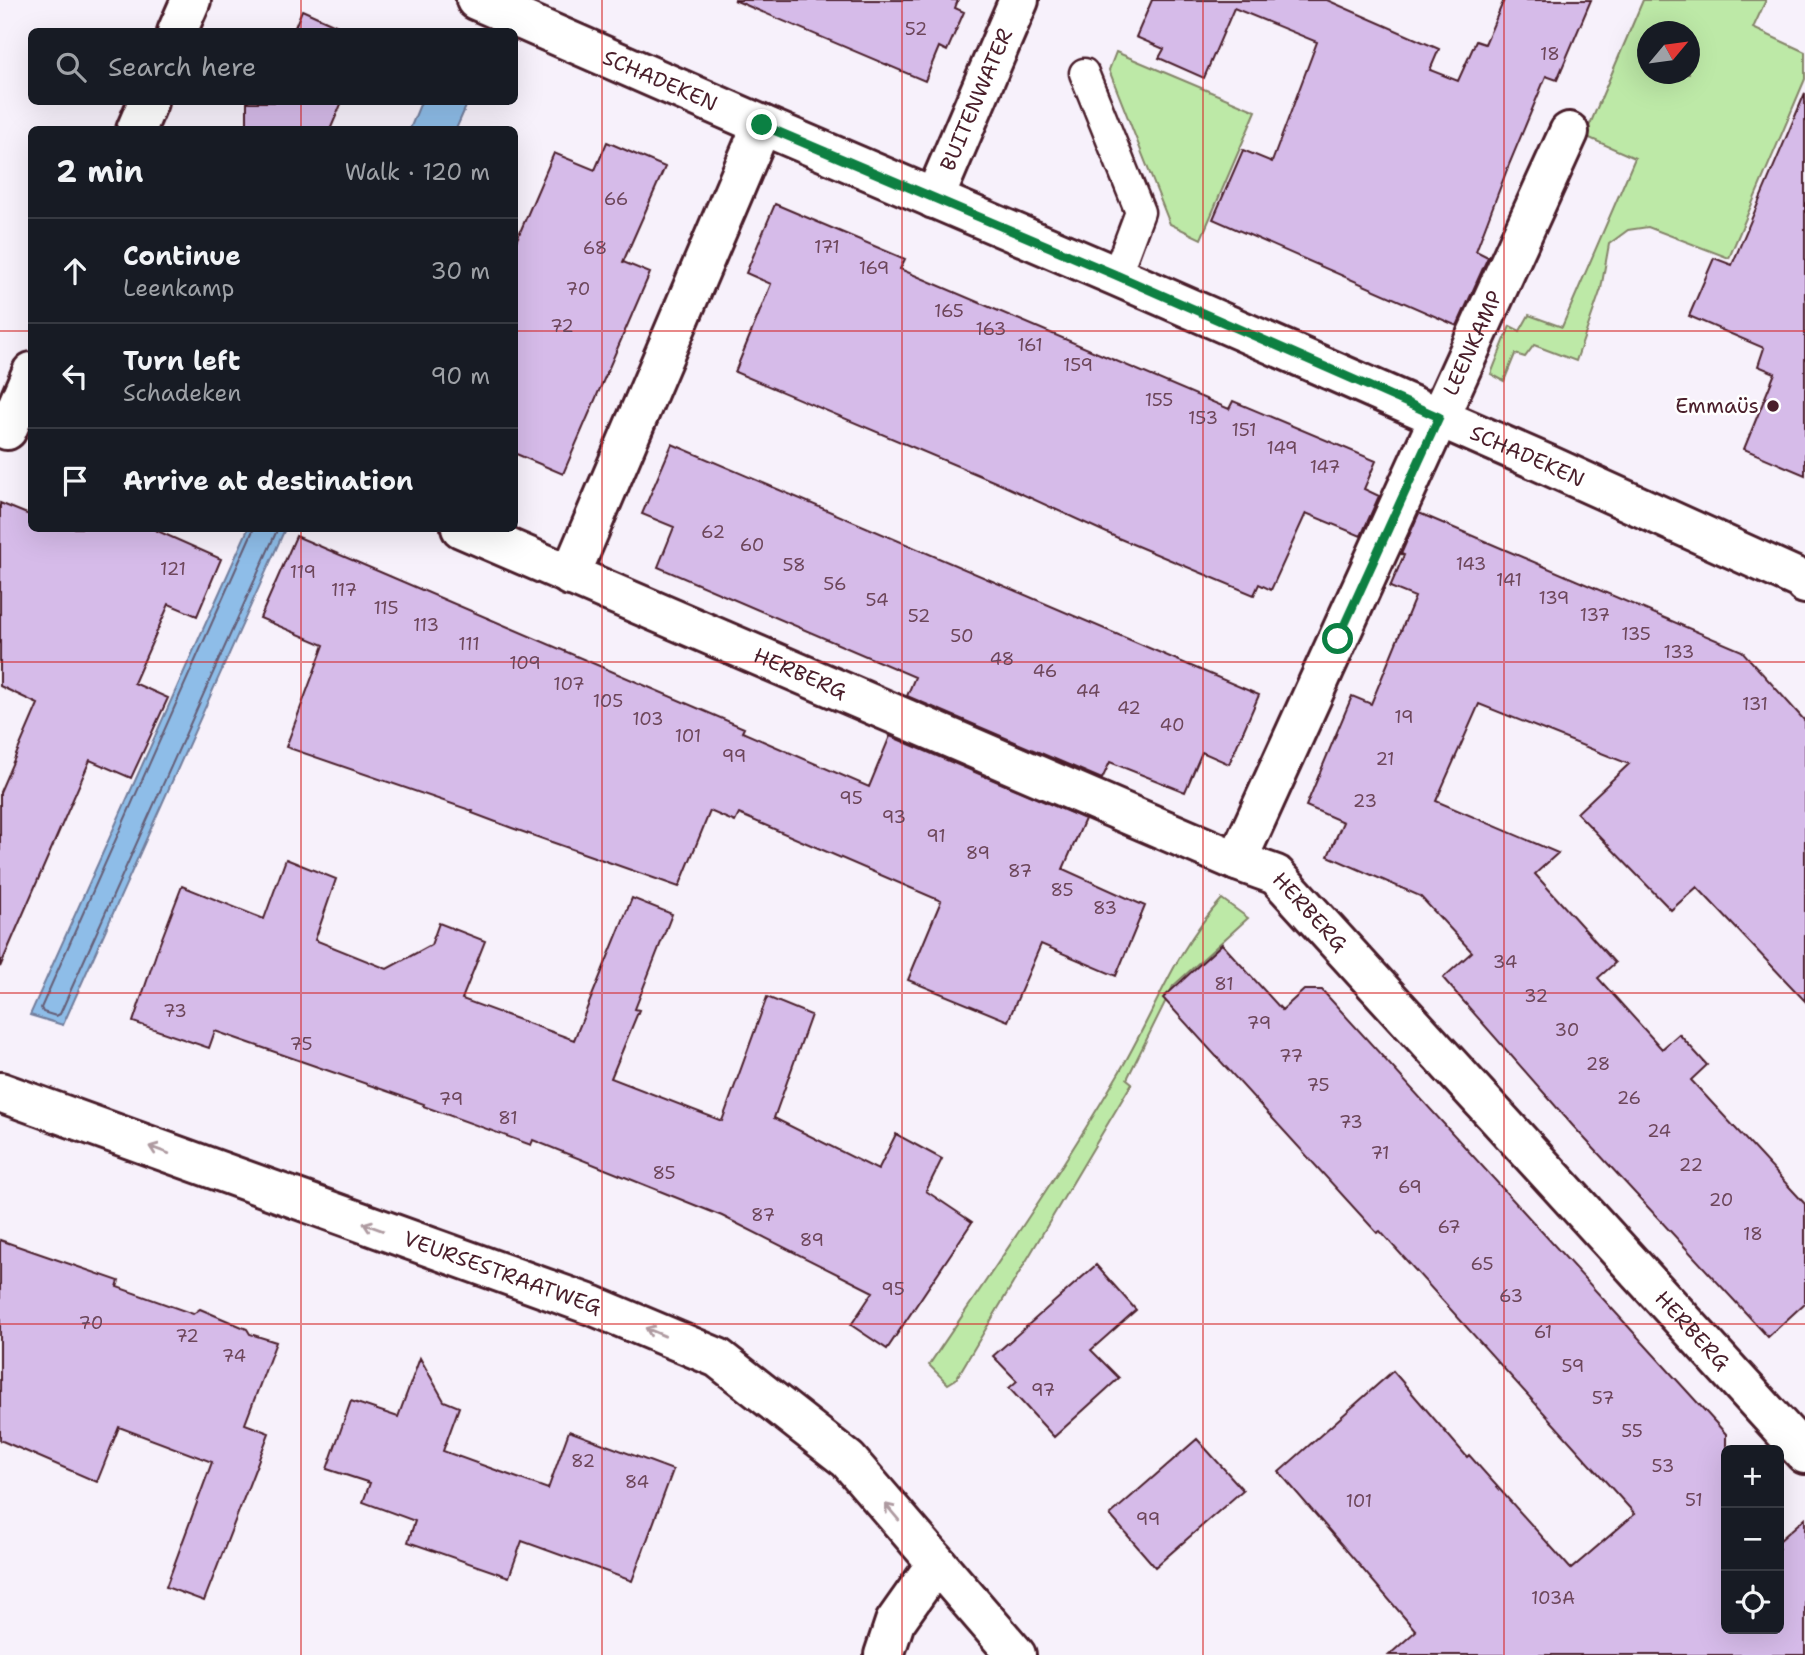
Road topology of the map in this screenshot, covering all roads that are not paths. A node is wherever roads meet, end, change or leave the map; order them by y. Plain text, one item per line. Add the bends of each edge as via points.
1 (191, 0) edge
2 (476, 0) edge
3 (1019, 0) edge
4 (179, 28) edge
5 (1084, 73) dead end
6 (147, 105) edge
7 (762, 125) junction
8 (138, 126) edge
9 (1569, 132) dead end
10 (934, 198) junction
11 (1116, 275) junction
12 (1439, 417) junction
13 (470, 532) edge
14 (570, 576) junction
15 (1805, 584) edge
16 (1237, 861) junction
17 (0, 1092) edge
18 (1805, 1454) edge
19 (936, 1564) junction
20 (884, 1655) edge
21 (1016, 1655) edge

1 - 4 street
2 - 7 street, SCHADEKEN
3 - 10 street, BUITENWATER
5 - 11 lane via 1140,212
6 - 8 street
7 - 10 street, SCHADEKEN
7 - 14 street
9 - 12 street, LEENKAMP
10 - 11 street, SCHADEKEN
11 - 12 street, SCHADEKEN
12 - 15 street, SCHADEKEN
12 - 16 street, LEENKAMP
13 - 14 street, HERBERG
14 - 16 street, HERBERG
16 - 18 street, HERBERG via 1276,875
19 -> 17 street, VEURSESTRAATWEG via 848,1460 718,1358 594,1306
19 - 20 street via 895,1622
19 - 21 street, VEURSESTRAATWEG

